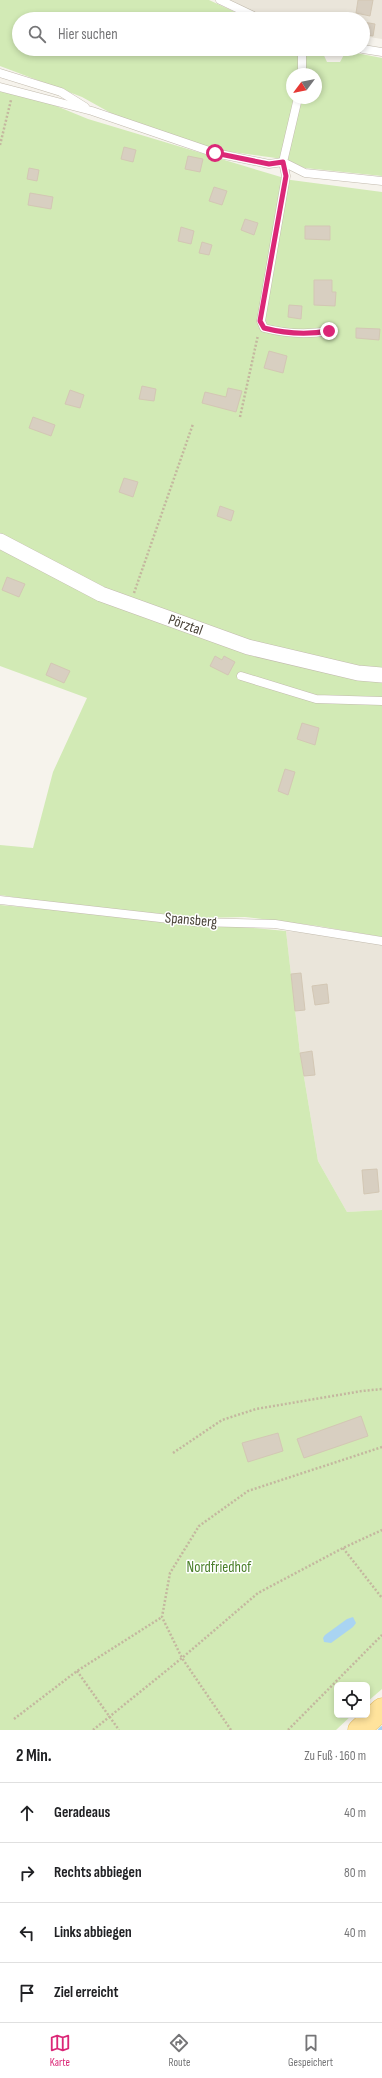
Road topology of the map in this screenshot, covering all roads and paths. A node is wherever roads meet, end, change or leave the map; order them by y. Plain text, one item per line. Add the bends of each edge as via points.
1 (220, 0) edge
2 (245, 12) edge
3 (370, 50) edge
4 (382, 52) edge
5 (302, 56) edge
6 (302, 68) edge
7 (0, 73) edge
8 (0, 87) edge
9 (14, 91) junction
10 (297, 104) edge
11 (92, 111) junction
12 (0, 146) edge
13 (283, 162) junction
14 (382, 181) edge
15 (260, 321) junction
16 (329, 331) dead end
17 (240, 417) dead end
18 (194, 424) dead end
19 (0, 541) edge
20 (130, 605) junction
21 (382, 675) edge
22 (242, 676) dead end
23 (382, 701) edge
24 (0, 900) edge
25 (382, 940) edge
26 (382, 1389) edge
27 (382, 1447) edge
28 (173, 1453) dead end
29 (382, 1530) edge
30 (343, 1548) junction
31 (382, 1598) edge
32 (162, 1618) junction
33 (382, 1636) edge
34 (182, 1658) junction
35 (77, 1671) junction
36 (382, 1708) edge
37 (109, 1717) junction
38 (14, 1719) dead end
39 (93, 1730) edge
40 (119, 1730) edge
41 (230, 1730) edge
42 (288, 1730) edge
43 (359, 1730) edge

1 - 2 lane
3 - 4 lane
5 - 6 lane
7 - 11 lane via 61,92
8 - 9 lane
9 - 11 lane
9 - 12 path
10 - 13 lane
11 - 13 lane via 215,153 269,164
13 - 14 lane via 305,173
13 - 15 lane via 286,176
15 - 16 lane via 264,328 289,334
15 - 17 path
18 - 20 path
19 - 20 street, Pörztal via 101,594
20 - 21 street, Pörztal via 248,647 358,673
22 - 23 lane via 316,699
24 - 25 lane, Spansberg via 196,922 275,924
26 - 28 path via 256,1409 222,1420
27 - 32 path via 248,1492 199,1526 170,1573
29 - 30 path
30 - 31 path
30 - 34 path via 258,1593
32 - 34 path
32 - 35 path
33 - 42 path
34 - 37 path
34 - 41 path
35 - 37 path
35 - 38 path
36 - 43 main road
37 - 39 path
37 - 40 path

